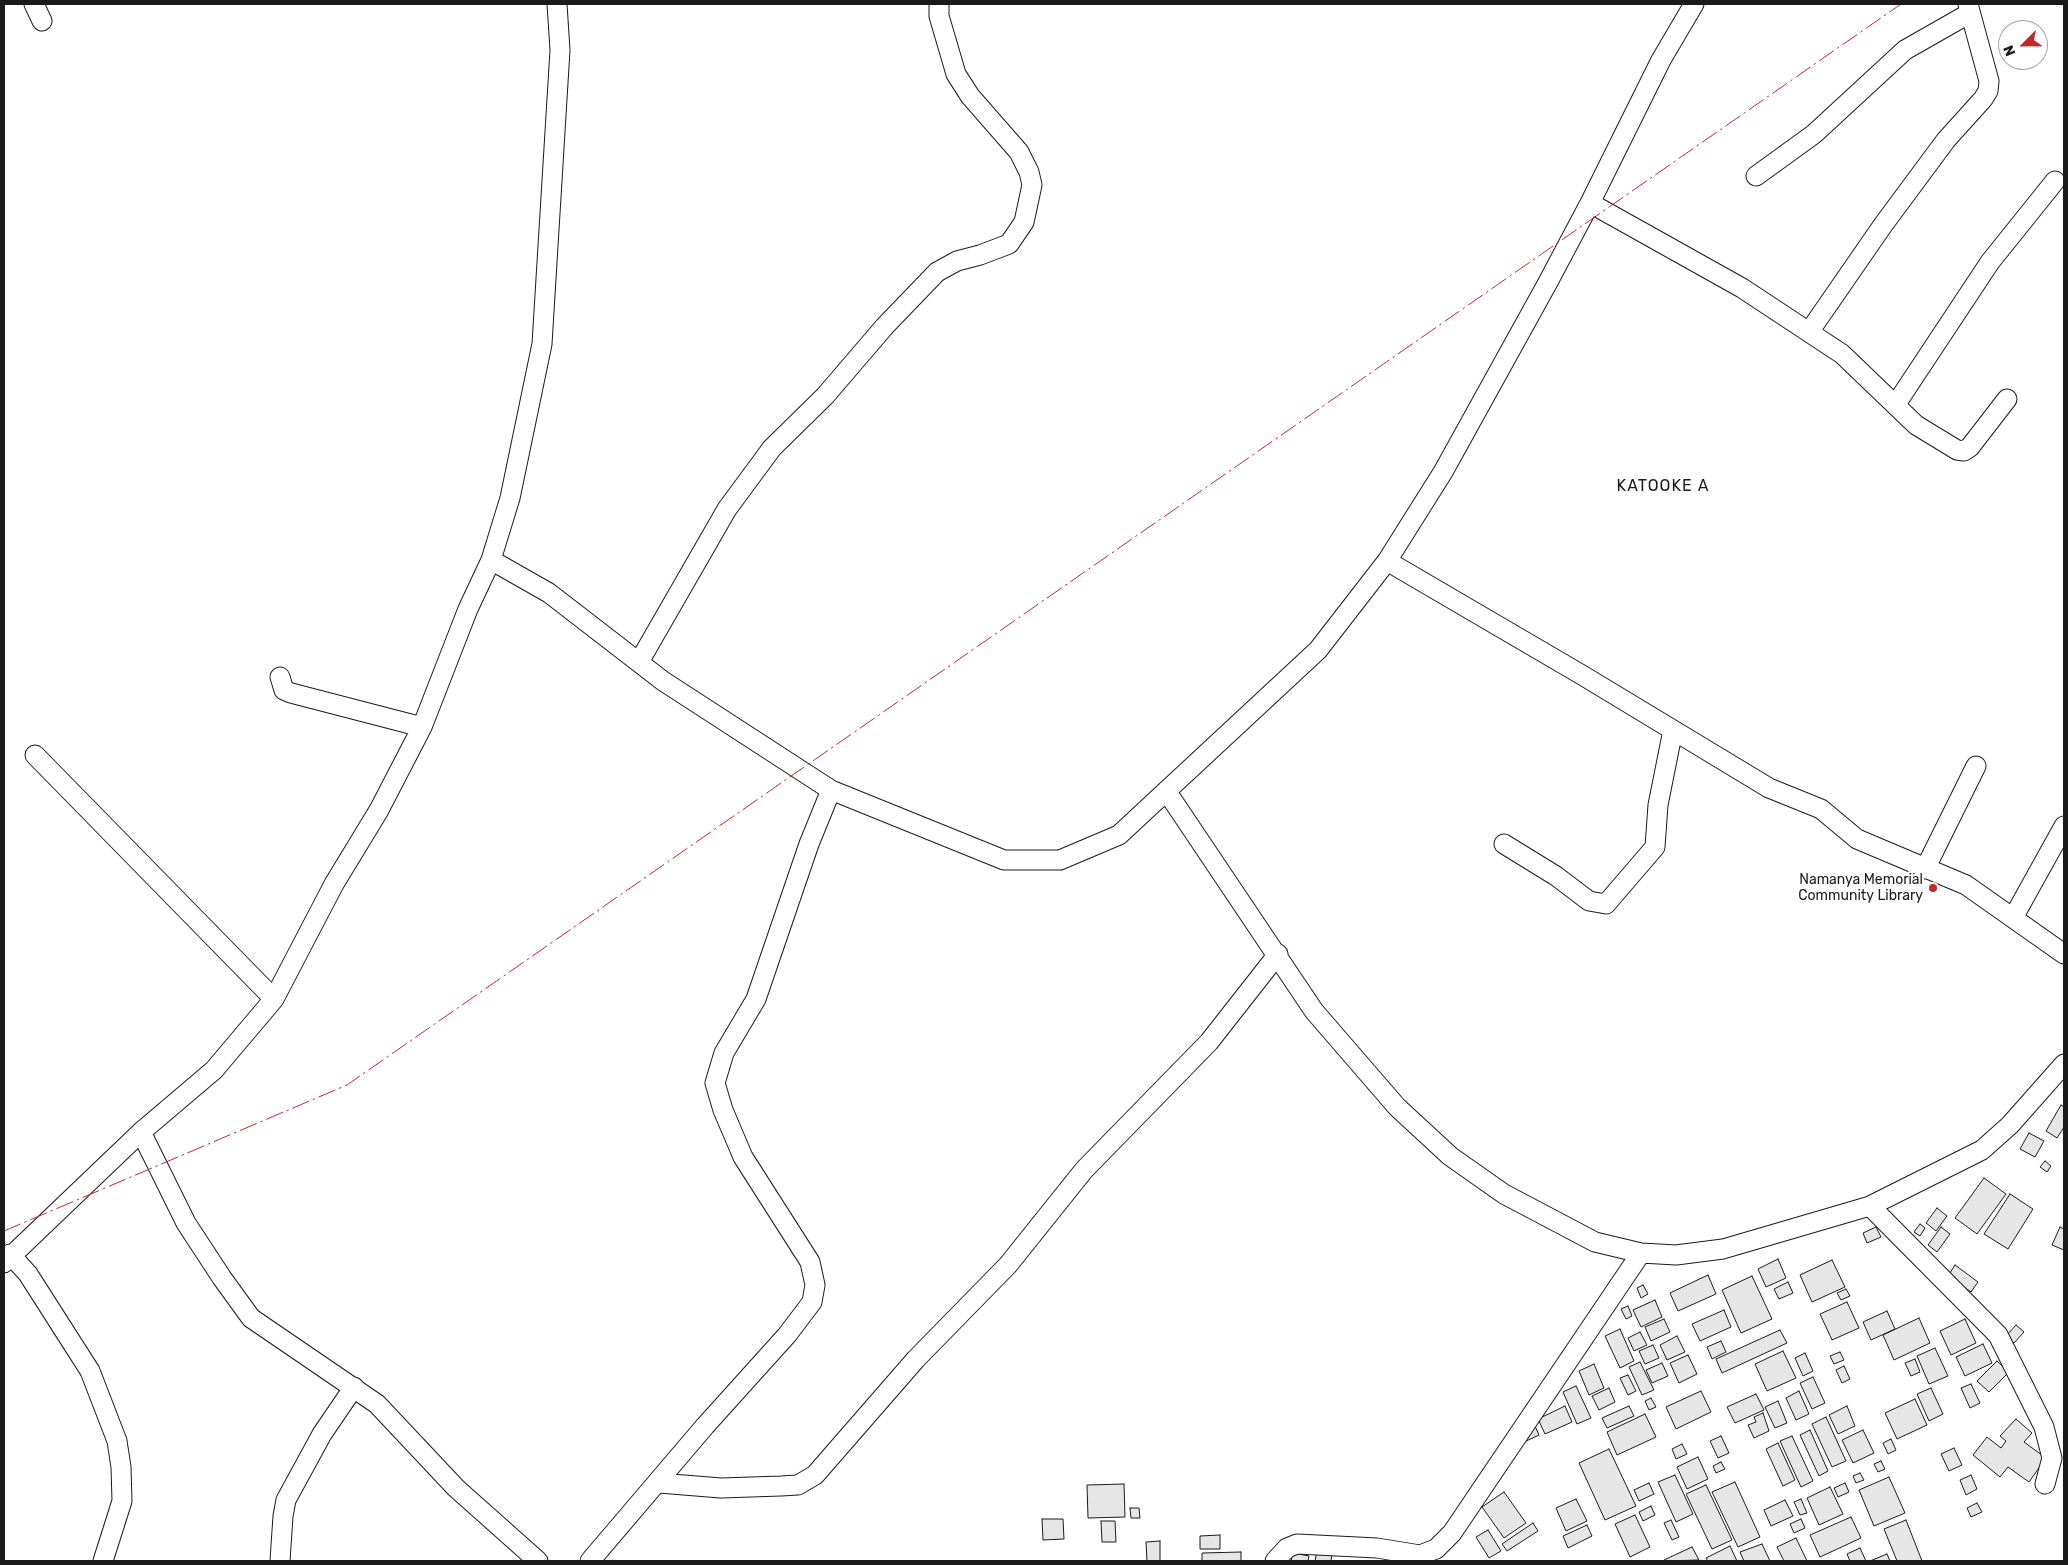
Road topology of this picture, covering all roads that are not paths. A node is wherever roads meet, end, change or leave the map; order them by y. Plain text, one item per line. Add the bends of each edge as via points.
1 (557, 4) edge
2 (939, 4) edge
3 (1694, 4) edge
4 (1969, 8) edge
5 (1756, 176) dead end
6 (2055, 181) dead end
7 (1590, 203) junction
8 (1809, 332) junction
9 (2007, 399) dead end
10 (1896, 404) junction
11 (491, 560) junction
12 (1387, 561) junction
13 (639, 662) junction
14 (280, 677) dead end
15 (422, 727) junction
16 (1673, 730) junction
17 (35, 755) dead end
18 (1976, 766) dead end
19 (831, 790) junction
20 (1167, 792) junction
21 (2064, 826) edge
22 (1504, 844) dead end
23 (1925, 869) junction
24 (2013, 918) junction
25 (1278, 954) junction
26 (2064, 954) edge
27 (274, 1000) junction
28 (2064, 1064) edge
29 (141, 1132) junction
30 (1870, 1206) junction
31 (1641, 1254) junction
32 (7, 1259) edge
33 (354, 1387) junction
34 (659, 1483) junction
35 (2045, 1484) dead end
36 (103, 1561) edge
37 (280, 1561) edge
38 (538, 1561) edge
39 (590, 1561) edge
40 (1276, 1561) edge

1 - 11 street via 560,50 542,344 510,498
2 - 13 street via 939,16 956,74 970,96 1019,152 1029,172 1032,185 1024,222 1009,244 956,261 937,272 772,448 727,509
3 - 7 street via 1661,60
4 - 5 street via 1905,50 1814,134
4 - 8 street via 1989,81 1988,91 1946,140
6 - 10 street via 1990,262
7 - 8 street via 1742,288
7 - 12 street via 1443,472
8 - 10 street via 1842,354
9 - 10 street via 1970,448 1964,451 1916,425
11 - 13 street via 549,593
11 - 15 street via 468,609
12 - 16 street
12 - 20 street via 1318,650
13 - 19 street
14 - 15 street via 284,690 290,693
15 - 27 street via 379,810 334,884
16 - 22 street via 1658,805 1656,847 1606,904 1588,901 1556,876
16 - 23 street via 1769,788 1821,810 1857,838
17 - 27 street
18 - 23 street
19 - 20 street via 1004,860 1060,860 1119,835
19 - 34 street via 756,999 724,1053 715,1083 743,1157 810,1262 815,1285 812,1302
20 - 25 street
21 - 24 street
23 - 24 street via 1966,885
24 - 26 street
25 - 31 street via 1314,1011 1397,1107 1450,1156 1504,1194 1594,1242
25 - 34 street via 1209,1042 1084,1170 1008,1265 916,1359 815,1475 798,1484 781,1486 721,1488
27 - 29 street via 214,1070
28 - 30 street via 2010,1126 1982,1150
29 - 32 street
29 - 33 street via 186,1223 251,1318
30 - 31 street via 1724,1249 1676,1255
30 - 35 street via 1998,1336 2044,1427 2052,1458
31 - 40 street via 1452,1533 1436,1550 1420,1555 1377,1548 1297,1544 1287,1548
32 - 36 street via 28,1274 90,1371 117,1441 122,1501
33 - 37 street via 322,1434 286,1500
33 - 38 street via 377,1404 456,1488
34 - 39 street

